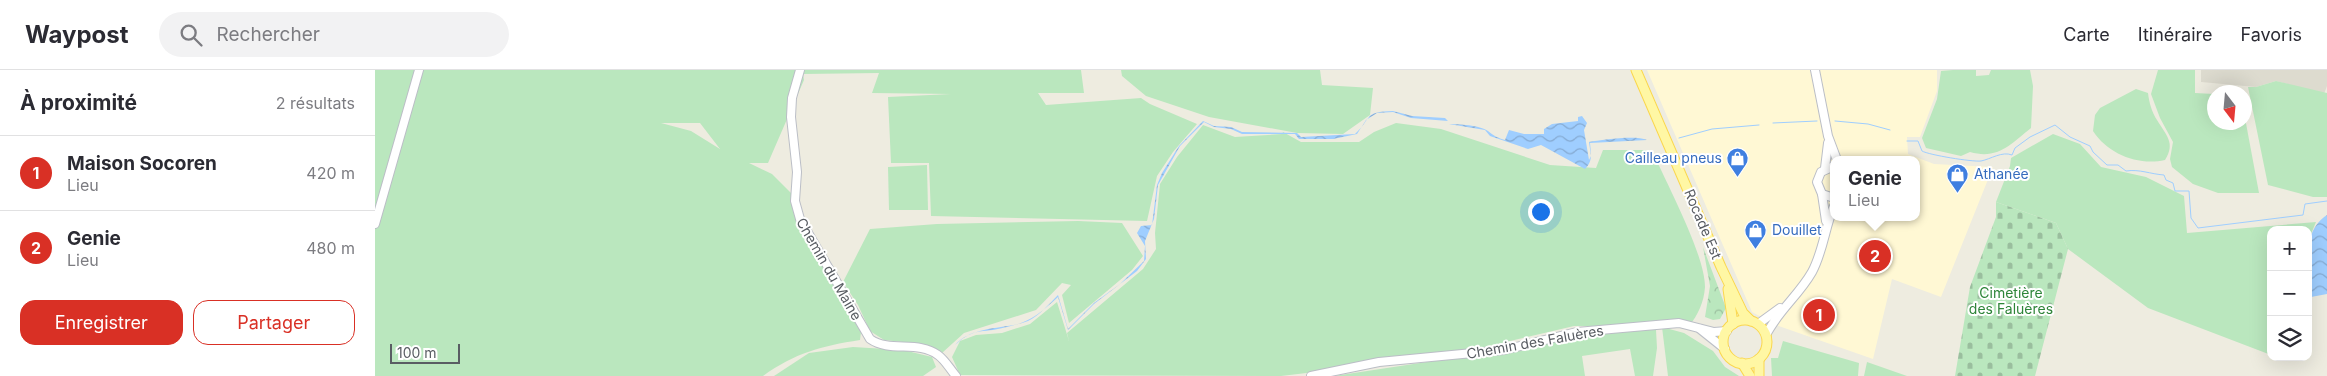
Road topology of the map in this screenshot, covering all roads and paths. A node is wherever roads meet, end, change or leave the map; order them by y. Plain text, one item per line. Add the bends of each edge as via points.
1 (419, 70) edge
2 (800, 70) edge
3 (1636, 70) edge
4 (1815, 70) edge
5 (1828, 136) junction
6 (1836, 156) edge
7 (1830, 167) edge
8 (1825, 168) junction
9 (1822, 194) junction
10 (1830, 197) edge
11 (1830, 216) edge
12 (375, 224) edge
13 (1826, 226) junction
14 (1721, 268) junction
15 (1786, 304) junction
16 (1754, 323) junction
17 (1730, 328) junction
18 (1700, 329) junction
19 (1766, 334) junction
20 (1725, 349) junction
21 (1759, 359) junction
22 (1741, 364) junction
23 (956, 376) edge
24 (1311, 376) edge
25 (1750, 376) edge
26 (1759, 376) edge

1 - 12 street
2 - 23 street, Chemin du Maine via 792,98 791,117 798,183 795,201 800,219 870,338 886,346 929,350 939,355
3 - 14 main road, Rocade Est
4 - 5 street
5 - 6 street
5 - 8 street
7 - 8 street
8 - 9 street via 1817,182
9 - 10 street
9 - 13 street
11 - 13 street
13 - 15 street via 1815,266
14 - 16 main road, Rocade Est via 1743,313
14 - 17 main road, Rocade Est via 1729,296
15 - 16 street
15 - 19 street
16 - 17 main road via 1739,322
16 - 19 main road
17 - 18 street, Chemin des Faluères
17 - 20 main road
18 - 20 street, Chemin des Faluères
18 - 24 street, Chemin des Faluères via 1679,324 1577,332 1504,350 1379,362
19 - 21 main road via 1766,348
20 - 22 main road
21 - 22 main road
21 - 26 main road
22 - 25 main road

